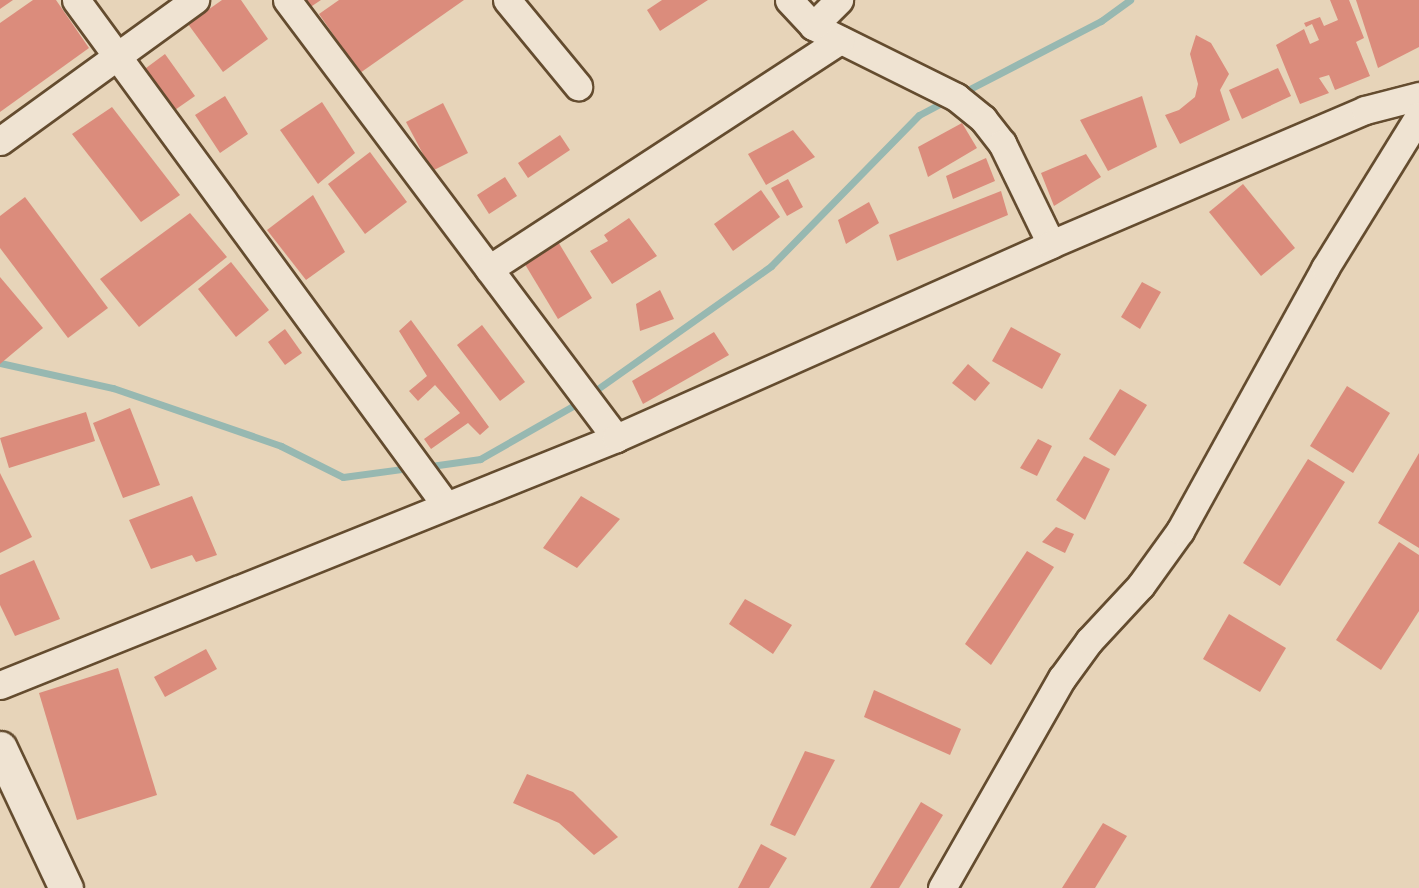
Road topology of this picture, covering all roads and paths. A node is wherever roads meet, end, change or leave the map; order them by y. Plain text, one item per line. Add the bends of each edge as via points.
1 (76, 0) edge
2 (195, 0) edge
3 (287, 0) edge
4 (507, 0) edge
5 (789, 0) edge
6 (839, 0) edge
7 (813, 26) junction
8 (840, 40) junction
9 (116, 58) junction
10 (578, 86) dead end
11 (1419, 96) edge
12 (1419, 116) edge
13 (0, 141) edge
14 (1051, 244) junction
15 (489, 269) junction
16 (616, 438) junction
17 (445, 504) junction
18 (0, 685) edge
19 (0, 748) edge
20 (66, 888) edge
21 (942, 888) edge

1 - 9 street
2 - 9 street
3 - 15 street
4 - 10 street
5 - 7 street
6 - 7 street
7 - 8 street
8 - 14 street via 956,97 983,119 1002,143
8 - 15 street
9 - 13 street
9 - 17 street
11 - 14 street via 1365,110
12 - 21 street via 1325,268 1180,531 1141,585 1089,641 1062,678
14 - 16 street
15 - 16 street
16 - 17 street
17 - 18 street
19 - 20 main road

